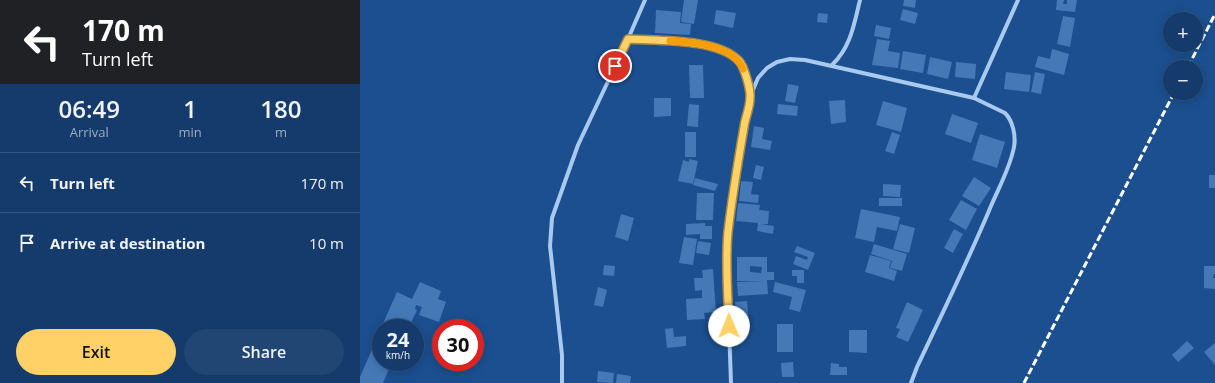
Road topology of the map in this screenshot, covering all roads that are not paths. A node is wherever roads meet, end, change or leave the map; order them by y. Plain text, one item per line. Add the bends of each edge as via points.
1 (645, 0) edge
2 (860, 0) edge
3 (1018, 0) edge
4 (628, 39) junction
5 (832, 64) junction
6 (750, 97) junction
7 (974, 98) junction
8 (562, 383) edge
9 (731, 383) edge
10 (911, 383) edge

1 - 4 street
2 - 5 street via 845,50
3 - 7 street
4 - 6 street via 693,42 733,55 743,68
4 - 8 street via 578,145 552,218 550,246
5 - 6 street via 790,59 777,62 758,78
5 - 7 street
6 - 9 street via 728,233
7 - 10 street via 995,107 1009,117 1012,122 1014,147 973,249

